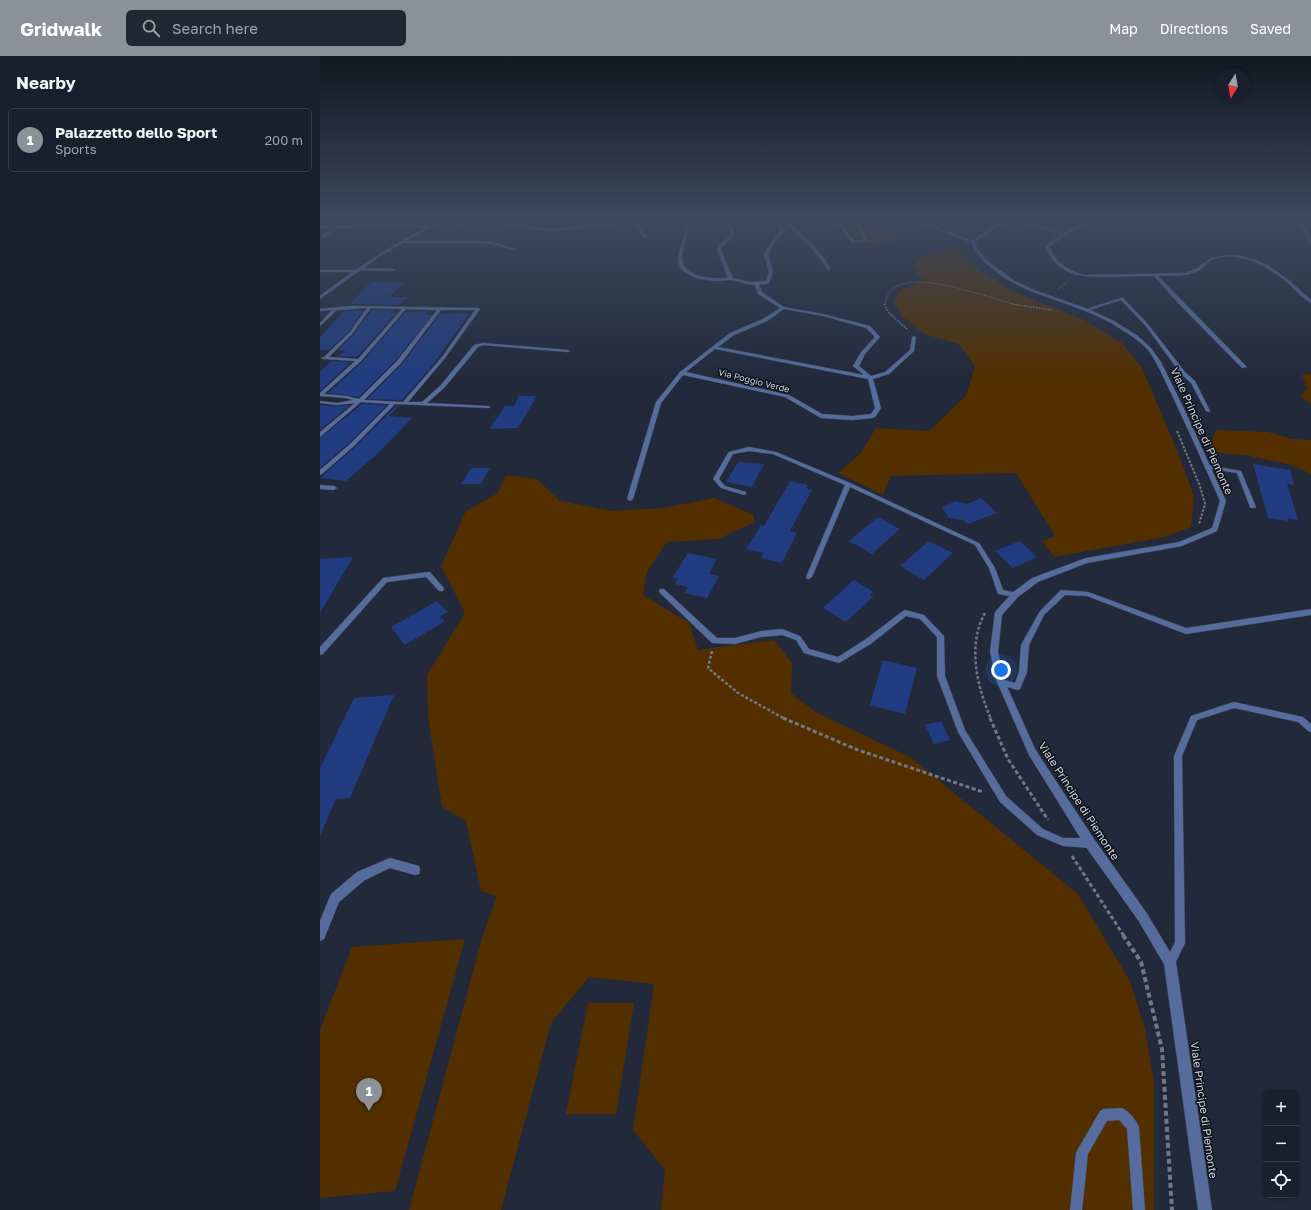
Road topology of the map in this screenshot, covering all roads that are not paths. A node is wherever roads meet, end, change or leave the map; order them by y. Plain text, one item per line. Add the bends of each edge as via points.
1 (353, 274) edge
2 (692, 274) edge
3 (728, 274) edge
4 (770, 274) edge
5 (1003, 274) edge
6 (1076, 274) edge
7 (1186, 274) edge
8 (1280, 274) edge
9 (1156, 276) junction
10 (730, 279) junction
11 (757, 285) junction
12 (320, 298) edge
13 (1311, 302) edge
14 (370, 308) junction
15 (405, 308) junction
16 (440, 308) junction
17 (783, 308) junction
18 (320, 310) edge
19 (335, 310) junction
20 (1086, 310) junction
21 (320, 325) edge
22 (914, 337) road end
23 (716, 348) junction
24 (568, 351) dead end
25 (322, 358) edge
26 (359, 360) junction
27 (1244, 367) dead end
28 (682, 373) junction
29 (870, 378) junction
30 (320, 395) edge
31 (360, 400) junction
32 (320, 402) edge
33 (394, 402) junction
34 (404, 403) junction
35 (424, 403) junction
36 (488, 407) dead end
37 (1208, 411) dead end
38 (320, 435) edge
39 (1207, 467) junction
40 (320, 473) edge
41 (848, 484) junction
42 (320, 487) edge
43 (334, 488) dead end
44 (744, 493) dead end
45 (630, 499) dead end
46 (1253, 507) dead end
47 (809, 577) dead end
48 (441, 589) dead end
49 (662, 591) dead end
50 (1015, 595) junction
51 (1311, 612) edge
52 (320, 652) edge
53 (1001, 682) junction
54 (1311, 729) edge
55 (1090, 843) junction
56 (415, 870) dead end
57 (320, 935) edge
58 (1170, 962) junction
59 (1076, 1210) edge
60 (1140, 1210) edge
61 (1205, 1210) edge

1 - 12 street
2 - 10 street via 719,280
3 - 10 street
4 - 11 street via 768,282
5 - 20 street, Viale Principe di Piemonte via 1025,288
6 - 9 street
7 - 9 street
8 - 13 street
9 - 27 street
10 - 11 street
11 - 17 street, Via Poggio Verde via 760,292
14 - 15 lane
14 - 19 lane via 350,307
14 - 25 lane via 351,332
15 - 16 lane
15 - 26 lane
16 - 31 lane via 399,362
16 - 34 lane via 478,309 428,377
17 - 23 street via 765,320 732,334
17 - 29 street, Via Poggio Verde via 868,327 878,337 863,353 856,366
18 - 19 lane
19 - 21 lane
20 - 37 lane via 1122,299 1193,382
20 - 39 street, Viale Principe di Piemonte via 1125,330 1143,343 1154,356
22 - 29 street via 912,350 888,373
23 - 28 street
23 - 29 street
24 - 35 lane via 483,344 476,346 442,387
25 - 26 lane
26 - 30 lane
28 - 29 street, Via Poggio Verde via 787,396 821,416 852,418 873,416 878,408
28 - 45 street via 658,403
30 - 31 lane
31 - 32 lane via 337,404
31 - 33 lane
31 - 38 lane
33 - 34 lane
33 - 40 lane
34 - 35 lane
35 - 36 lane
39 - 46 lane via 1239,472
39 - 50 street, Viale Principe di Piemonte via 1223,501 1215,529 1180,544 1086,561 1035,580
41 - 44 lane via 774,453 749,449 731,453 716,479 723,487
41 - 47 lane
41 - 50 lane via 977,544 992,568 1000,592
42 - 43 lane
48 - 52 lane via 428,574 385,580
49 - 55 lane via 715,641 735,641 782,632 798,638 807,651 839,660 905,613 922,617 940,636 941,676 962,732 1003,799 1040,832 1063,842
50 - 53 street, Viale Principe di Piemonte via 998,614 994,652
51 - 53 lane via 1186,631 1088,594 1063,592 1042,613 1025,645 1023,672 1017,687
53 - 55 street, Viale Principe di Piemonte via 1032,752
54 - 58 lane via 1300,719 1234,705 1194,718 1178,756 1180,943
55 - 58 street, Viale Principe di Piemonte via 1142,916
56 - 57 street via 390,863 361,876 335,898
58 - 61 street, Viale Principe di Piemonte
59 - 60 lane via 1082,1154 1104,1115 1122,1114 1134,1127

